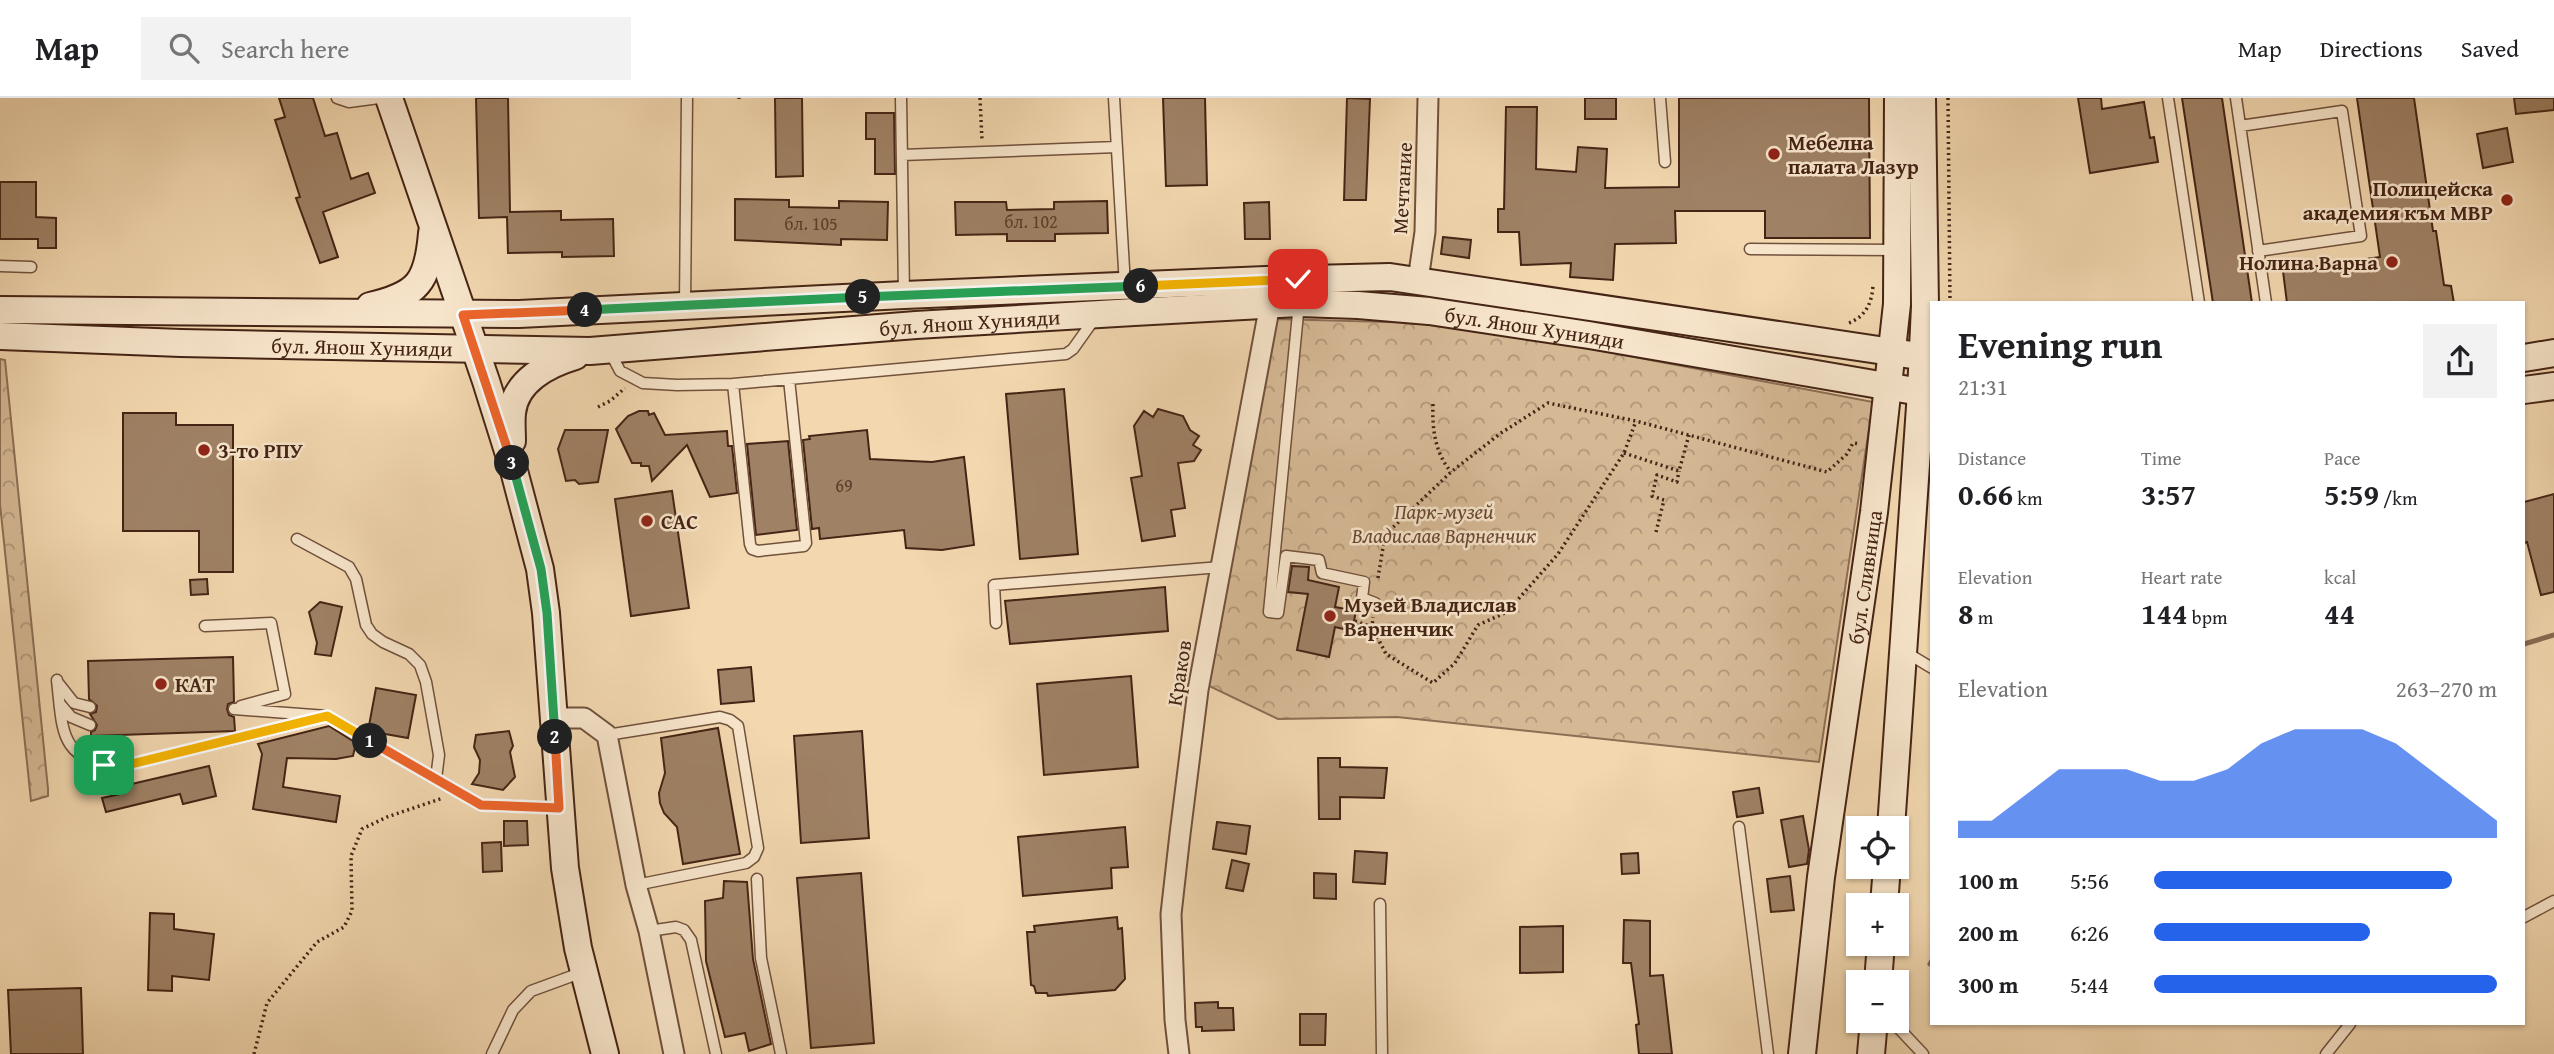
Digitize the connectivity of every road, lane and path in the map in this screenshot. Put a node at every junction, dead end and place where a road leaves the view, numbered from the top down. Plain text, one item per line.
1 (337, 98) edge
2 (379, 98) edge
3 (390, 98) edge
4 (687, 98) edge
5 (901, 98) edge
6 (980, 98) edge
7 (1114, 98) edge
8 (1428, 98) edge
9 (1660, 98) edge
10 (1898, 98) edge
11 (1922, 98) edge
12 (1948, 98) edge
13 (2168, 98) edge
14 (2236, 98) edge
15 (2240, 126) junction
16 (1117, 147) junction
17 (982, 152) junction
18 (902, 155) junction
19 (1665, 162) dead end
20 (432, 228) junction
21 (1750, 249) dead end
22 (1899, 250) junction
23 (2258, 251) junction
24 (0, 266) edge
25 (31, 267) dead end
26 (1418, 280) junction
27 (1125, 286) junction
28 (904, 295) junction
29 (1950, 301) edge
30 (2199, 301) edge
31 (2266, 301) edge
32 (1299, 303) junction
33 (1270, 304) junction
34 (685, 305) junction
35 (0, 310) edge
36 (341, 313) junction
37 (1097, 314) junction
38 (463, 315) junction
39 (0, 336) edge
40 (475, 350) junction
41 (599, 350) junction
42 (1892, 352) junction
43 (2554, 353) edge
44 (1927, 357) edge
45 (2525, 358) edge
46 (789, 379) junction
47 (733, 384) junction
48 (1889, 386) junction
49 (2554, 386) edge
50 (625, 388) dead end
51 (2525, 390) edge
52 (1927, 393) edge
53 (1433, 404) dead end
54 (598, 407) dead end
55 (1636, 421) junction
56 (1689, 435) junction
57 (1863, 444) dead end
58 (1625, 453) junction
59 (513, 467) junction
60 (1679, 471) junction
61 (1451, 472) junction
62 (1656, 532) dead end
63 (297, 539) dead end
64 (1222, 567) junction
65 (1375, 603) junction
66 (1355, 621) dead end
67 (996, 623) dead end
68 (205, 626) dead end
69 (1372, 626) junction
70 (1903, 650) junction
71 (1930, 667) edge
72 (60, 704) junction
73 (90, 707) dead end
74 (327, 716) junction
75 (554, 718) junction
76 (90, 725) dead end
77 (607, 735) junction
78 (436, 779) junction
79 (460, 793) junction
80 (559, 808) junction
81 (1892, 816) edge
82 (1739, 827) dead end
83 (757, 879) dead end
84 (636, 885) junction
85 (2554, 901) edge
86 (1380, 904) dead end
87 (2525, 916) edge
88 (649, 931) junction
89 (583, 972) junction
90 (2349, 1025) edge
91 (1873, 1033) edge
92 (1903, 1033) edge
93 (254, 1054) edge
94 (492, 1054) edge
95 (605, 1054) edge
96 (674, 1054) edge
97 (716, 1054) edge
98 (781, 1054) edge
99 (1179, 1054) edge
100 (1382, 1054) edge
101 (1768, 1054) edge
102 (1802, 1054) edge
103 (1871, 1054) edge
104 (1923, 1054) edge
105 (2326, 1054) edge

1 - 2 lane
3 - 20 street
4 - 34 lane
5 - 18 lane
6 - 17 path
7 - 16 lane
8 - 26 street, Мечтание
9 - 19 lane
10 - 22 street, бул. Сливница
11 - 44 street, бул. Сливница
12 - 29 path
13 - 30 lane
14 - 15 lane
15 - 23 lane
15 - 23 lane
16 - 17 lane
16 - 27 lane
17 - 18 lane
18 - 28 lane
20 - 36 street
20 - 38 street
21 - 22 lane
22 - 42 street, бул. Сливница
23 - 31 lane
24 - 25 lane
26 - 27 street, бул. Янош Хунияди
26 - 42 street, бул. Янош Хунияди
27 - 28 street, бул. Янош Хунияди
28 - 34 street, бул. Янош Хунияди
32 - 33 street, бул. Янош Хунияди
32 - 48 street, бул. Янош Хунияди
32 - 65 lane
33 - 37 street, бул. Янош Хунияди
33 - 64 street, Краков
34 - 38 street, бул. Янош Хунияди
35 - 36 street, бул. Янош Хунияди
36 - 38 street, бул. Янош Хунияди
37 - 41 street, бул. Янош Хунияди
37 - 46 lane
38 - 40 street
39 - 40 street, бул. Янош Хунияди
40 - 41 street, бул. Янош Хунияди
40 - 59 street
41 - 47 lane
41 - 59 street
42 - 44 street, бул. Янош Хунияди
42 - 48 street, бул. Сливница
43 - 45 street
44 - 52 street, бул. Сливница
46 - 47 lane
46 - 47 lane
48 - 52 street, бул. Янош Хунияди
48 - 102 street, бул. Сливница
49 - 51 street
50 - 54 path
52 - 70 street, бул. Сливница
53 - 61 path
55 - 56 path
55 - 58 path
55 - 61 path
56 - 57 path
56 - 60 path
58 - 60 path
58 - 69 path
59 - 75 street
60 - 62 path
61 - 65 path
63 - 78 lane
64 - 67 lane
64 - 99 street, Краков
65 - 69 path
66 - 69 path
68 - 74 lane
70 - 71 lane
70 - 81 street, бул. Сливница
72 - 73 lane
72 - 74 lane
72 - 76 lane
74 - 78 lane
75 - 77 street
75 - 80 street
77 - 84 street
77 - 84 lane
78 - 79 lane
79 - 80 lane
79 - 93 path
80 - 89 street
82 - 101 lane
83 - 98 lane
84 - 88 street
85 - 87 lane
86 - 100 lane
88 - 96 street
88 - 97 lane
89 - 94 lane
89 - 95 street
90 - 105 lane
91 - 103 street
92 - 104 lane

